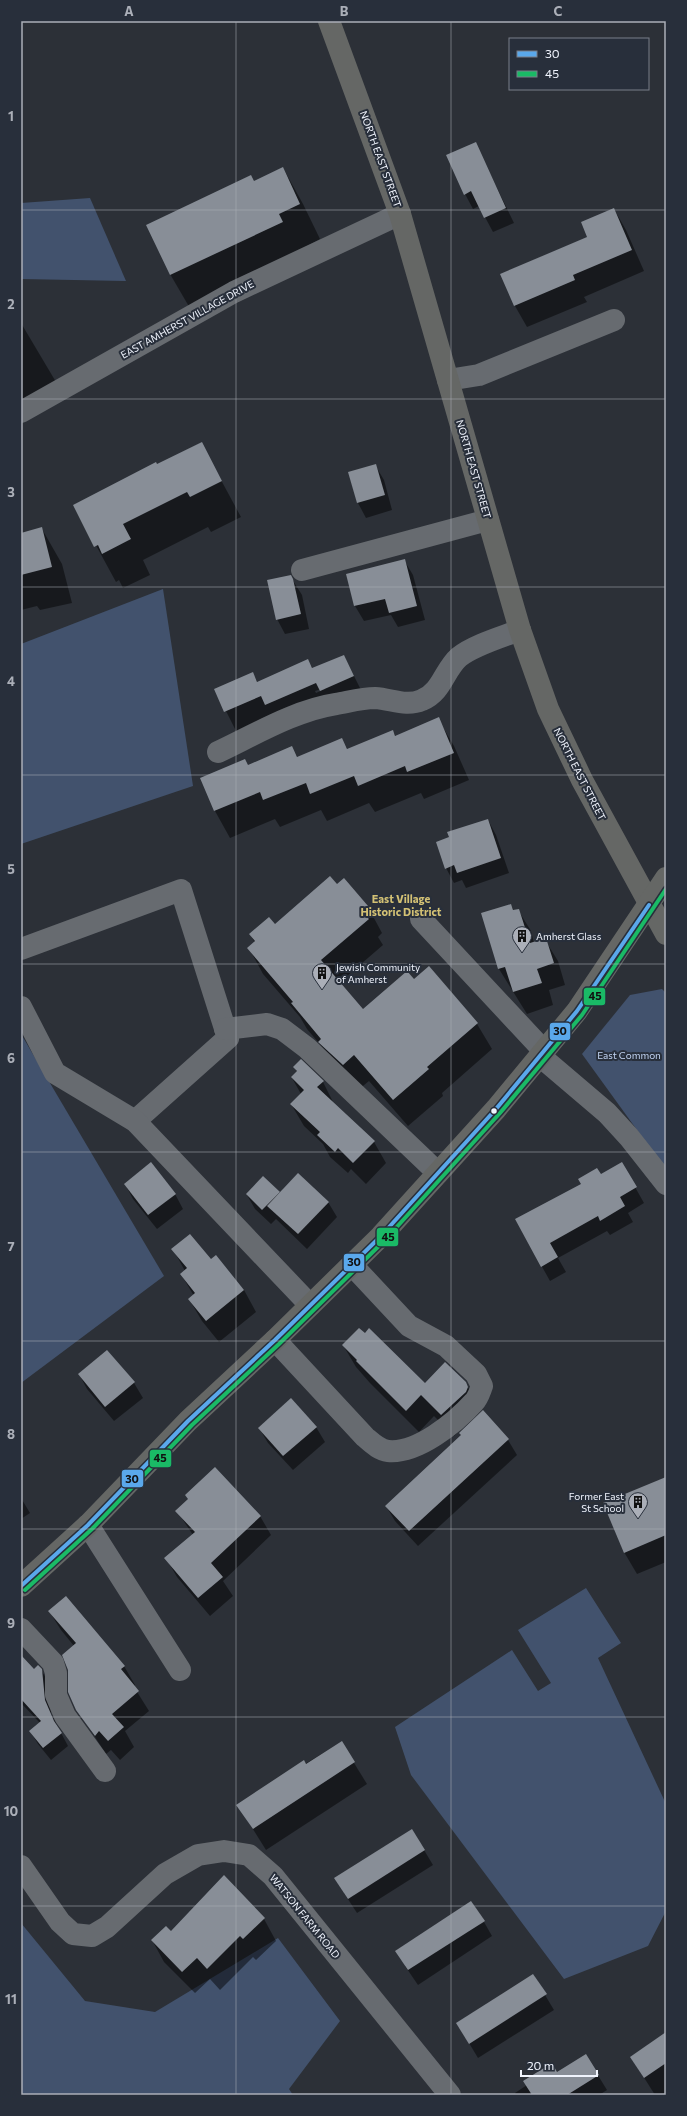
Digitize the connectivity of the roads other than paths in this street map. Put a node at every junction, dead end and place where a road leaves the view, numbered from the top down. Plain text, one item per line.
1 (329, 21) edge
2 (400, 214) junction
3 (614, 320) dead end
4 (448, 380) junction
5 (21, 412) edge
6 (488, 520) junction
7 (302, 570) dead end
8 (520, 630) junction
9 (218, 752) dead end
10 (666, 878) edge
11 (649, 905) junction
12 (421, 920) dead end
13 (666, 934) edge
14 (21, 949) edge
15 (21, 1007) edge
16 (225, 1029) junction
17 (542, 1053) junction
18 (135, 1121) junction
19 (438, 1173) junction
20 (666, 1184) edge
21 (352, 1265) junction
22 (310, 1304) junction
23 (275, 1340) junction
24 (88, 1525) junction
25 (21, 1586) edge
26 (21, 1629) edge
27 (180, 1670) dead end
28 (105, 1771) dead end
29 (21, 1866) edge
30 (450, 2095) edge

1 - 2 main road, NORTH EAST STREET
2 - 4 main road, NORTH EAST STREET
2 - 5 street, EAST AMHERST VILLAGE DRIVE
3 - 4 street
4 - 6 main road, NORTH EAST STREET
6 - 7 street
6 - 8 main road, NORTH EAST STREET
8 - 9 street
8 - 11 main road, NORTH EAST STREET
10 - 11 main road
11 - 13 main road, NORTH EAST STREET
11 - 17 main road
12 - 17 street
14 - 16 street
15 - 18 street
16 - 18 street
16 - 19 street
17 - 19 main road
17 - 20 street
18 - 22 street
19 - 21 main road
21 - 22 main road
21 - 23 street
22 - 23 main road
23 - 24 main road
24 - 25 main road
24 - 27 street
26 - 28 street
29 - 30 street, WATSON FARM ROAD

